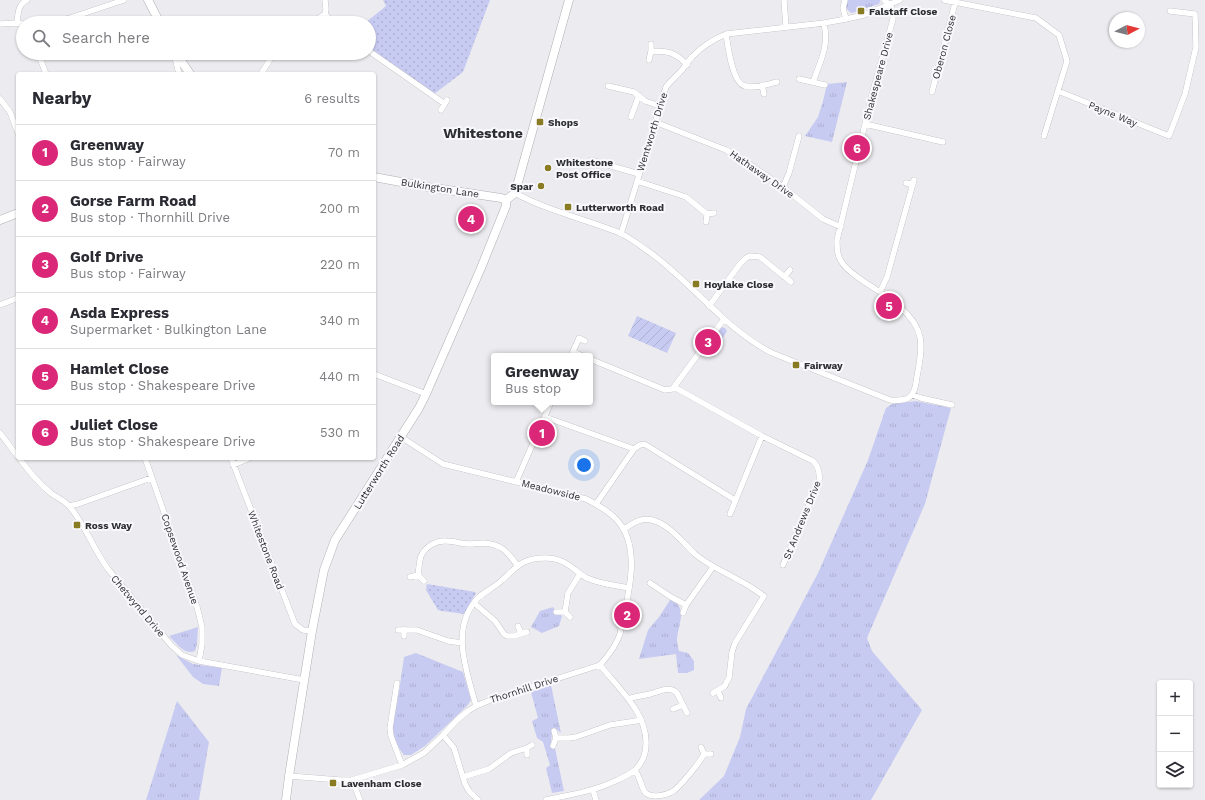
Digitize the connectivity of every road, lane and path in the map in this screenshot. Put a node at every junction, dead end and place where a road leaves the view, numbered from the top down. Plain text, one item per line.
1 (27, 0) edge
2 (124, 0) edge
3 (148, 0) edge
4 (325, 0) edge
5 (570, 0) edge
6 (784, 0) edge
7 (845, 0) edge
8 (884, 0) edge
9 (900, 0) edge
10 (944, 0) edge
11 (955, 3) junction
12 (890, 5) junction
13 (1170, 11) dead end
14 (325, 14) joint
15 (19, 16) edge
16 (82, 16) edge
17 (156, 16) edge
18 (322, 16) edge
19 (846, 19) junction
20 (16, 23) edge
21 (824, 23) junction
22 (0, 24) edge
23 (786, 27) junction
24 (726, 34) junction
25 (651, 44) dead end
26 (651, 51) junction
27 (376, 56) edge
28 (41, 60) edge
29 (176, 60) edge
30 (180, 60) edge
31 (270, 60) edge
32 (649, 60) dead end
33 (687, 65) junction
34 (45, 72) edge
35 (179, 72) edge
36 (189, 72) edge
37 (262, 72) edge
38 (798, 79) dead end
39 (777, 82) dead end
40 (813, 82) junction
41 (762, 85) junction
42 (825, 85) dead end
43 (608, 86) dead end
44 (1058, 91) junction
45 (932, 92) dead end
46 (764, 94) dead end
47 (638, 95) junction
48 (0, 99) edge
49 (660, 106) junction
50 (441, 110) dead end
51 (631, 117) dead end
52 (655, 122) junction
53 (865, 124) junction
54 (16, 128) edge
55 (799, 136) dead end
56 (1044, 136) dead end
57 (943, 142) dead end
58 (591, 160) dead end
59 (639, 174) junction
60 (376, 177) edge
61 (637, 181) junction
62 (906, 183) dead end
63 (783, 187) junction
64 (515, 193) junction
65 (506, 200) junction
66 (714, 213) dead end
67 (16, 214) edge
68 (707, 214) junction
69 (0, 220) edge
70 (706, 222) dead end
71 (841, 227) junction
72 (621, 234) junction
73 (790, 270) dead end
74 (784, 277) junction
75 (791, 282) dead end
76 (880, 292) junction
77 (16, 299) edge
78 (0, 305) edge
79 (709, 306) junction
80 (724, 319) junction
81 (585, 341) dead end
82 (572, 353) edge
83 (593, 360) edge
84 (376, 375) edge
85 (674, 387) junction
86 (426, 394) junction
87 (913, 395) junction
88 (550, 405) edge
89 (952, 405) dead end
90 (545, 417) junction
91 (0, 434) edge
92 (762, 436) junction
93 (400, 437) junction
94 (634, 449) junction
95 (16, 454) edge
96 (20, 460) edge
97 (146, 460) edge
98 (232, 460) edge
99 (245, 460) edge
100 (233, 465) junction
101 (151, 478) junction
102 (516, 482) junction
103 (735, 500) junction
104 (596, 504) junction
105 (69, 506) junction
106 (730, 514) dead end
107 (624, 529) junction
108 (517, 565) junction
109 (783, 565) dead end
110 (713, 567) junction
111 (580, 574) junction
112 (418, 575) junction
113 (410, 577) dead end
114 (424, 581) dead end
115 (650, 583) dead end
116 (629, 588) junction
117 (474, 603) junction
118 (686, 605) junction
119 (556, 612) dead end
120 (565, 612) junction
121 (683, 613) dead end
122 (570, 617) dead end
123 (518, 626) dead end
124 (312, 632) junction
125 (527, 632) dead end
126 (521, 634) junction
127 (404, 636) dead end
128 (462, 643) junction
129 (199, 662) junction
130 (600, 665) junction
131 (304, 680) junction
132 (397, 683) dead end
133 (721, 698) dead end
134 (628, 700) junction
135 (683, 705) junction
136 (476, 706) junction
137 (673, 709) dead end
138 (688, 712) dead end
139 (641, 719) junction
140 (554, 732) dead end
141 (443, 735) junction
142 (556, 738) junction
143 (553, 746) dead end
144 (701, 747) dead end
145 (704, 754) junction
146 (711, 754) dead end
147 (527, 755) dead end
148 (402, 765) junction
149 (635, 770) junction
150 (289, 776) junction
151 (464, 777) junction
152 (352, 780) junction
153 (593, 790) junction
154 (286, 800) edge
155 (360, 800) edge
156 (478, 800) edge
157 (546, 800) edge
158 (596, 800) edge

1 - 15 street
2 - 16 street
3 - 17 main road
4 - 14 street
5 - 64 main road
6 - 23 street
7 - 19 street
8 - 12 street
9 - 12 street, Wentworth Drive
10 - 11 street
11 - 44 street
11 - 45 street, Oberon Close
12 - 19 street, Wentworth Drive
12 - 53 street, Shakespeare Drive
13 - 44 street, Payne Way
14 - 18 street
19 - 21 street, Wentworth Drive
20 - 22 street
21 - 23 street, Wentworth Drive
21 - 40 street
23 - 24 street, Wentworth Drive
24 - 33 street, Wentworth Drive
24 - 41 street
25 - 26 street
26 - 32 street
26 - 33 street
27 - 50 street
28 - 34 street
29 - 35 street
30 - 36 main road
31 - 37 street
33 - 49 street, Wentworth Drive
38 - 40 street
39 - 41 street
40 - 42 street
41 - 46 street
43 - 47 street
44 - 56 street
47 - 49 street
47 - 51 street
48 - 54 street
49 - 52 street, Wentworth Drive
52 - 59 street, Wentworth Drive
52 - 63 street, Hathaway Drive
53 - 57 street
53 - 71 street, Shakespeare Drive
55 - 63 street
58 - 59 street
59 - 61 street, Wentworth Drive
60 - 65 main road, Bulkington Lane
61 - 68 street
61 - 72 street, Wentworth Drive
62 - 76 street
63 - 71 street, Hathaway Drive
64 - 65 main road
64 - 72 street
65 - 86 main road, Lutterworth Road
66 - 68 street
67 - 69 main road
68 - 70 street
71 - 76 street, Shakespeare Drive
72 - 79 street
73 - 74 street
74 - 75 street
74 - 79 street
76 - 87 street, Shakespeare Drive
77 - 78 street
79 - 80 street
80 - 85 street
80 - 87 street
81 - 82 street
83 - 85 street
84 - 86 street
85 - 92 street
86 - 93 main road, Lutterworth Road
87 - 89 street
88 - 90 street
90 - 94 street
90 - 102 street
91 - 95 street, Chetwynd Drive
92 - 103 street
92 - 109 street, St Andrews Drive
93 - 102 street, Meadowside
93 - 124 main road, Lutterworth Road
94 - 103 street
94 - 104 street
96 - 105 street, Chetwynd Drive
97 - 101 street, Copsewood Avenue
98 - 100 street, Whitestone Road
99 - 100 street
100 - 124 street, Whitestone Road
101 - 105 street
101 - 129 street, Copsewood Avenue
102 - 104 street, Meadowside
103 - 106 street
104 - 107 street
105 - 129 street, Chetwynd Drive
107 - 110 street
107 - 116 street
108 - 111 street
108 - 112 street
108 - 117 street
110 - 118 street
110 - 133 street
111 - 116 street
111 - 120 street
112 - 113 street
112 - 114 street
115 - 118 street
116 - 130 street
117 - 126 street
117 - 128 street
118 - 121 street
119 - 120 street
120 - 122 street
123 - 126 street
124 - 131 main road, Lutterworth Road
125 - 126 street
127 - 128 street
128 - 136 street
129 - 131 street, Chetwynd Drive
130 - 134 street
130 - 136 street, Thornhill Drive
131 - 150 main road, Lutterworth Road
132 - 148 street
134 - 135 street
134 - 139 street
135 - 137 street
135 - 138 street
136 - 141 street, Thornhill Drive
139 - 142 street
139 - 149 street
140 - 142 street
141 - 148 street, Thornhill Drive
141 - 151 street
142 - 143 street
144 - 145 street
145 - 146 street
145 - 149 street
147 - 151 street
148 - 152 street, Thornhill Drive
149 - 153 street
150 - 152 street, Thornhill Drive
150 - 154 main road, Lutterworth Road
151 - 156 street
152 - 155 street
153 - 157 street
153 - 158 street

